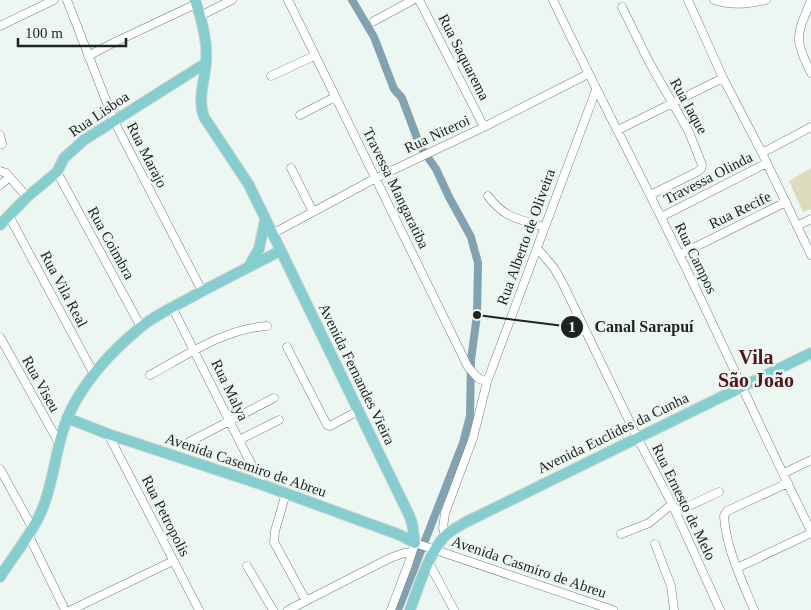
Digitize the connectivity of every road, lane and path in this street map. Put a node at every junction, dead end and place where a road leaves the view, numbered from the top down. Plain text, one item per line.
1 (54, 0) edge
2 (67, 0) edge
3 (232, 0) edge
4 (288, 0) edge
5 (413, 0) edge
6 (419, 0) edge
7 (553, 0) edge
8 (688, 0) edge
9 (714, 0) edge
10 (766, 0) edge
11 (811, 0) edge
12 (196, 2) edge
13 (622, 7) dead end
14 (200, 16) junction
15 (374, 21) dead end
16 (0, 26) edge
17 (88, 56) junction
18 (314, 56) junction
19 (206, 63) junction
20 (811, 73) edge
21 (588, 74) junction
22 (271, 76) dead end
23 (723, 78) junction
24 (596, 90) junction
25 (335, 97) junction
26 (673, 103) junction
27 (300, 115) dead end
28 (114, 121) junction
29 (484, 127) junction
30 (811, 127) edge
31 (618, 130) junction
32 (0, 135) edge
33 (2, 144) dead end
34 (762, 153) junction
35 (768, 163) junction
36 (292, 168) dead end
37 (0, 171) edge
38 (56, 172) junction
39 (10, 177) junction
40 (376, 178) junction
41 (0, 185) edge
42 (650, 195) junction
43 (488, 196) dead end
44 (27, 197) junction
45 (786, 202) junction
46 (313, 212) junction
47 (9, 216) junction
48 (660, 217) junction
49 (811, 219) edge
50 (265, 220) junction
51 (0, 225) edge
52 (797, 226) junction
53 (544, 227) junction
54 (272, 234) junction
55 (537, 248) junction
56 (280, 250) junction
57 (811, 254) edge
58 (679, 255) junction
59 (249, 267) junction
60 (202, 291) junction
61 (172, 308) junction
62 (267, 326) dead end
63 (141, 327) junction
64 (0, 337) edge
65 (288, 347) dead end
66 (195, 351) junction
67 (811, 353) edge
68 (94, 374) junction
69 (150, 375) dead end
70 (487, 382) junction
71 (743, 386) junction
72 (274, 398) dead end
73 (358, 411) junction
74 (67, 418) junction
75 (230, 420) junction
76 (279, 420) dead end
77 (108, 434) junction
78 (637, 437) junction
79 (239, 440) junction
80 (189, 442) dead end
81 (59, 443) junction
82 (811, 460) edge
83 (0, 469) edge
84 (784, 473) junction
85 (788, 483) junction
86 (263, 484) junction
87 (719, 492) dead end
88 (286, 493) junction
89 (672, 504) junction
90 (676, 512) junction
91 (808, 519) edge
92 (30, 531) junction
93 (811, 532) edge
94 (621, 534) dead end
95 (445, 537) junction
96 (656, 544) dead end
97 (415, 546) junction
98 (432, 548) junction
99 (173, 561) junction
100 (429, 563) junction
101 (247, 566) dead end
102 (737, 568) junction
103 (0, 577) edge
104 (306, 601) junction
105 (599, 607) edge
106 (294, 609) edge
107 (66, 610) edge
108 (71, 610) edge
109 (199, 610) edge
110 (273, 610) edge
111 (391, 610) edge
112 (410, 610) edge
113 (454, 610) edge
114 (613, 610) edge
115 (674, 610) edge
116 (720, 610) edge
117 (754, 610) edge

1 - 16 street
2 - 17 street, Rua Marajo
3 - 14 street
4 - 18 street, Travessa Mangaratiba
5 - 15 street
6 - 29 street, Rua Saquarema
7 - 21 street, Rua Campos
8 - 23 street
9 - 10 street
11 - 20 street
12 - 14 main road, Avenida Fernandes Vieira
12 - 17 street
13 - 26 street, Rua Iaque
14 - 19 main road, Avenida Fernandes Vieira
17 - 28 street, Rua Marajo
18 - 22 street
18 - 25 street, Travessa Mangaratiba
19 - 28 main road, Rua Lisboa
19 - 50 main road, Avenida Fernandes Vieira
21 - 24 street, Rua Campos
21 - 29 street, Rua Niteroi
23 - 26 street
23 - 34 street
24 - 31 street, Rua Campos
24 - 53 street, Rua Alberto de Oliveira
25 - 27 street
25 - 40 street, Travessa Mangaratiba
26 - 31 street
26 - 42 street, Rua Iaque
28 - 38 main road, Rua Lisboa
28 - 60 street, Rua Marajo
29 - 40 street, Rua Niteroi
30 - 34 street
31 - 42 street, Rua Campos
32 - 33 street
34 - 35 street
35 - 45 street
35 - 48 street, Travessa Olinda
36 - 46 street
37 - 39 street
38 - 44 main road, Rua Lisboa
38 - 63 street, Rua Coimbra
39 - 41 street
39 - 44 street
40 - 46 street, Rua Niteroi
40 - 70 street, Travessa Mangaratiba
42 - 48 street, Rua Campos
43 - 53 street
44 - 47 main road, Rua Lisboa
45 - 52 street
45 - 58 street, Rua Recife
46 - 54 street, Rua Niteroi
47 - 51 main road, Rua Lisboa
47 - 68 street, Rua Vila Real
48 - 58 street, Rua Campos
49 - 52 street
50 - 54 main road, Avenida Fernandes Vieira
50 - 59 main road
52 - 57 street
53 - 55 street, Rua Alberto de Oliveira
54 - 56 main road, Avenida Fernandes Vieira
55 - 70 street, Rua Alberto de Oliveira
55 - 78 street, Rua Ernesto de Melo
56 - 59 main road
56 - 73 main road, Avenida Fernandes Vieira
58 - 71 street, Rua Campos
59 - 60 main road
60 - 61 main road
61 - 63 main road
61 - 66 street, Rua Malya
62 - 66 street
63 - 68 main road
64 - 81 street, Rua Viseu
65 - 73 street
66 - 69 street
66 - 75 street, Rua Malya
67 - 71 main road, Avenida Euclides da Cunha
68 - 74 main road
70 - 95 street, Rua Alberto de Oliveira
71 - 78 main road, Avenida Euclides da Cunha
71 - 84 street, Rua Campos
72 - 75 street
73 - 97 main road, Avenida Fernandes Vieira
74 - 77 main road, Avenida Casemiro de Abreu
74 - 81 main road
75 - 79 street, Rua Malya
75 - 80 street
76 - 79 street
77 - 86 main road, Avenida Casemiro de Abreu
77 - 99 street, Rua Petropolis
78 - 89 street, Rua Ernesto de Melo
78 - 95 main road, Avenida Euclides da Cunha
79 - 86 street, Rua Malya
81 - 92 main road
82 - 84 street
83 - 92 street
84 - 85 street, Rua Campos
85 - 91 street, Rua Campos
85 - 102 street
86 - 88 main road, Avenida Casemiro de Abreu
87 - 90 street
88 - 97 main road, Avenida Casemiro de Abreu
88 - 104 street
89 - 90 street, Rua Ernesto de Melo
89 - 94 street
90 - 116 street, Rua Ernesto de Melo
91 - 93 street, Rua Campos
92 - 103 main road
92 - 107 street
93 - 102 street
95 - 98 main road, Avenida Euclides da Cunha
96 - 115 street
97 - 98 street, Avenida Casmiro de Abreu
97 - 104 street
97 - 111 street
98 - 100 main road, Avenida Euclides da Cunha
98 - 105 street, Avenida Casmiro de Abreu
99 - 108 street
99 - 109 street, Rua Petropolis
100 - 112 main road, Avenida Euclides da Cunha
100 - 113 street
101 - 110 street
102 - 117 street
104 - 106 street
105 - 114 street, Avenida Casmiro de Abreu

